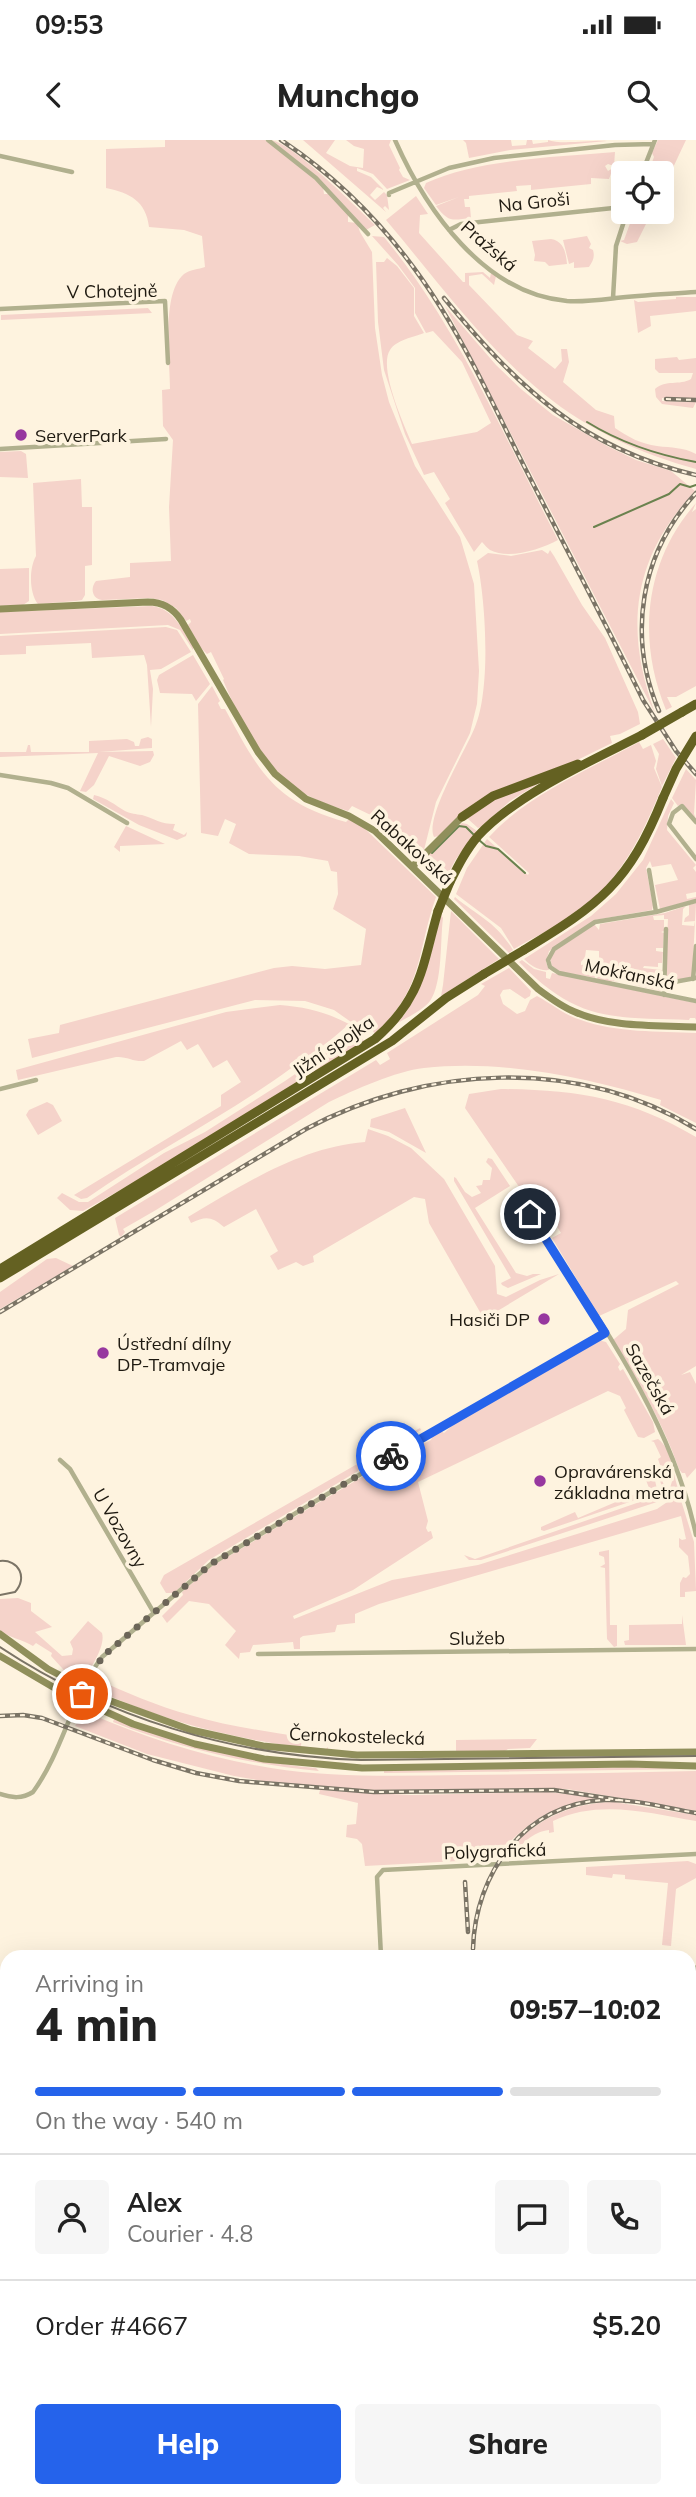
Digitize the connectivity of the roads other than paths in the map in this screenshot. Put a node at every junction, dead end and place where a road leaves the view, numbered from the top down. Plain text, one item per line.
1 (268, 140) edge
2 (395, 140) edge
3 (654, 142) edge
4 (0, 156) edge
5 (647, 161) edge
6 (72, 172) dead end
7 (415, 182) junction
8 (389, 195) dead end
9 (611, 208) edge
10 (623, 224) edge
11 (449, 230) junction
12 (368, 234) dead end
13 (696, 292) edge
14 (613, 298) junction
15 (0, 309) edge
16 (167, 363) dead end
17 (166, 439) dead end
18 (0, 449) edge
19 (0, 609) edge
20 (696, 704) edge
21 (696, 736) edge
22 (609, 752) junction
23 (0, 775) edge
24 (462, 817) joint
25 (127, 822) dead end
26 (696, 822) edge
27 (696, 859) edge
28 (413, 866) junction
29 (649, 870) dead end
30 (696, 901) edge
31 (656, 912) junction
32 (666, 929) dead end
33 (696, 946) edge
34 (695, 979) edge
35 (663, 984) junction
36 (664, 995) junction
37 (696, 1002) edge
38 (696, 1027) edge
39 (36, 1080) dead end
40 (0, 1090) edge
41 (530, 1214) dead end
42 (0, 1269) edge
43 (0, 1278) edge
44 (605, 1333) junction
45 (60, 1460) dead end
46 (696, 1535) edge
47 (154, 1613) junction
48 (0, 1634) edge
49 (696, 1649) edge
50 (258, 1654) dead end
51 (0, 1656) edge
52 (84, 1689) junction
53 (79, 1701) junction
54 (696, 1752) edge
55 (372, 1755) junction
56 (696, 1764) edge
57 (372, 1768) junction
58 (0, 1794) edge
59 (696, 1854) edge
60 (381, 1950) edge

1 - 12 street
2 - 7 street, Pražská
3 - 5 street
3 - 7 street
4 - 6 street
7 - 8 street
7 - 11 street, Pražská
9 - 11 street, Na Groši
10 - 14 street
11 - 14 street, Pražská
13 - 14 street, Pražská
15 - 16 street, V Chotejně
17 - 18 street
19 - 28 main road, Rabakovská
20 - 22 highway, Jižní spojka, bridge
21 - 43 highway, Jižní spojka, bridge
22 - 24 highway
22 - 42 highway, Jižní spojka, bridge
23 - 25 street
24 - 28 main road
26 - 27 street
28 - 38 main road, Rabakovská
29 - 31 street
30 - 31 street
31 - 36 street, Mokřanská
32 - 35 street
33 - 34 street
34 - 35 street
35 - 36 street
36 - 37 street, Mokřanská
39 - 40 street
41 - 44 street, Sazečská
44 - 46 street, Sazečská
44 - 47 street
45 - 47 street, U Vozovny
47 - 52 street
48 - 52 main road, Černokostelecká
49 - 50 street, Služeb
51 - 53 main road, Černokostelecká
52 - 53 street
52 - 55 main road, Černokostelecká
53 - 57 main road, Černokostelecká
53 - 58 street
54 - 55 main road, Černokostelecká
55 - 57 street
56 - 57 main road, Černokostelecká
59 - 60 street, Polygrafická

